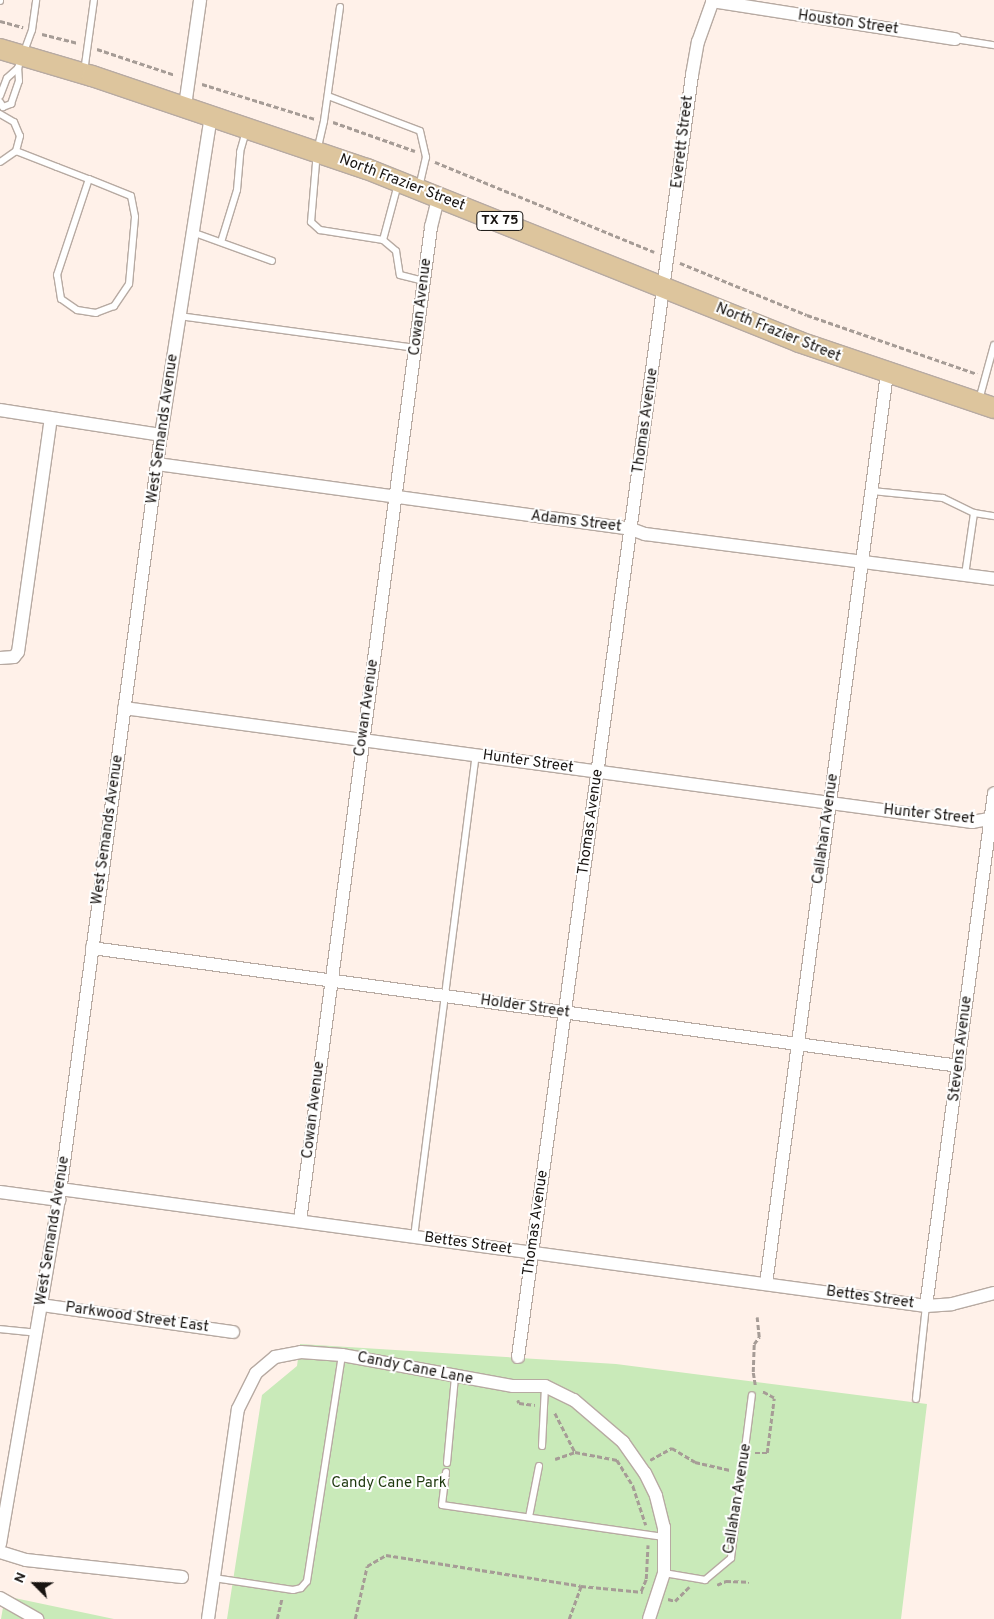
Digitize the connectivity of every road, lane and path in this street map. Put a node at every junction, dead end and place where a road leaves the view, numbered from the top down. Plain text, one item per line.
1 (36, 0) edge
2 (94, 0) edge
3 (200, 0) edge
4 (713, 0) edge
5 (340, 7) dead end
6 (0, 21) edge
7 (32, 30) junction
8 (955, 39) joint
9 (994, 45) edge
10 (88, 46) junction
11 (0, 49) edge
12 (20, 62) junction
13 (84, 73) junction
14 (191, 80) junction
15 (0, 96) edge
16 (328, 96) junction
17 (185, 106) junction
18 (1, 109) edge
19 (211, 114) junction
20 (324, 121) junction
21 (247, 127) junction
22 (16, 151) junction
23 (316, 151) junction
24 (426, 157) junction
25 (0, 162) edge
26 (88, 179) junction
27 (399, 181) junction
28 (418, 188) junction
29 (439, 196) junction
30 (192, 232) junction
31 (383, 240) junction
32 (221, 242) junction
33 (668, 258) junction
34 (272, 261) dead end
35 (424, 281) junction
36 (664, 287) junction
37 (179, 316) junction
38 (994, 345) edge
39 (416, 348) junction
40 (887, 374) junction
41 (985, 376) junction
42 (986, 406) edge
43 (0, 410) edge
44 (51, 418) junction
45 (161, 435) junction
46 (157, 464) junction
47 (872, 490) junction
48 (396, 499) junction
49 (974, 513) junction
50 (994, 516) edge
51 (631, 529) junction
52 (863, 562) junction
53 (965, 575) junction
54 (994, 579) edge
55 (0, 658) edge
56 (124, 708) junction
57 (362, 738) junction
58 (476, 755) junction
59 (598, 772) junction
60 (994, 793) edge
61 (829, 803) junction
62 (992, 818) edge
63 (92, 948) junction
64 (330, 979) junction
65 (444, 995) junction
66 (565, 1012) junction
67 (798, 1044) junction
68 (958, 1066) junction
69 (0, 1192) edge
70 (60, 1194) junction
71 (300, 1221) junction
72 (414, 1237) junction
73 (532, 1253) junction
74 (766, 1284) junction
75 (994, 1293) edge
76 (41, 1305) junction
77 (926, 1306) junction
78 (757, 1317) dead end
79 (0, 1329) edge
80 (36, 1332) junction
81 (233, 1332) dead end
82 (342, 1355) junction
83 (518, 1358) dead end
84 (456, 1377) junction
85 (545, 1386) junction
86 (752, 1395) dead end
87 (916, 1399) dead end
88 (542, 1446) dead end
89 (555, 1459) dead end
90 (446, 1463) dead end
91 (640, 1465) junction
92 (539, 1466) dead end
93 (743, 1471) junction
94 (446, 1472) dead end
95 (626, 1473) junction
96 (529, 1516) junction
97 (649, 1535) junction
98 (664, 1537) junction
99 (0, 1544) edge
100 (0, 1552) edge
101 (664, 1573) junction
102 (182, 1577) dead end
103 (214, 1578) junction
104 (581, 1586) junction
105 (284, 1589) junction
106 (640, 1591) junction
107 (657, 1597) junction
108 (0, 1598) edge
109 (37, 1619) edge
110 (208, 1619) edge
111 (277, 1619) edge
112 (354, 1619) edge
113 (569, 1619) edge
114 (649, 1619) edge

1 - 7 lane
2 - 10 lane
3 - 14 street
4 - 8 street, Houston Street
4 - 33 street, Everett Street
5 - 16 lane
6 - 7 path
7 - 10 path
7 - 12 lane
8 - 9 lane
10 - 13 lane
10 - 14 path
11 - 12 main road, North Frazier Street / TX 75
12 - 13 main road, North Frazier Street / TX 75
12 - 15 lane
12 - 18 lane
13 - 17 main road, North Frazier Street / TX 75
14 - 17 street
14 - 20 path
16 - 20 lane
16 - 24 lane
17 - 19 main road, North Frazier Street / TX 75
18 - 22 lane
19 - 21 main road, North Frazier Street / TX 75
19 - 30 street, West Semands Avenue
20 - 23 lane
20 - 24 path
21 - 23 main road, North Frazier Street / TX 75
21 - 32 lane
22 - 25 lane
22 - 26 lane
23 - 27 main road, North Frazier Street / TX 75
23 - 31 lane
24 - 28 lane
24 - 33 path
26 - 26 lane
27 - 28 main road, North Frazier Street / TX 75
27 - 31 lane
28 - 29 main road, North Frazier Street / TX 75
29 - 35 street, Cowan Avenue
29 - 36 main road, North Frazier Street / TX 75
30 - 32 lane
30 - 37 street, West Semands Avenue
31 - 35 lane
32 - 34 lane
33 - 36 street, Everett Street
33 - 41 path
35 - 39 street, Cowan Avenue
36 - 40 main road, North Frazier Street / TX 75
36 - 51 street, Thomas Avenue
37 - 39 lane
37 - 45 street, West Semands Avenue
38 - 41 lane
39 - 48 street, Cowan Avenue
40 - 42 main road, North Frazier Street / TX 75
40 - 47 street, Callahan Avenue
41 - 42 lane
43 - 44 street
44 - 45 street
44 - 55 street
45 - 46 street, West Semands Avenue
46 - 48 street, Adams Street
46 - 56 street, West Semands Avenue
47 - 49 lane
47 - 52 street, Callahan Avenue
48 - 51 street, Adams Street
48 - 57 street, Cowan Avenue
49 - 50 lane
49 - 53 lane
51 - 52 street, Adams Street
51 - 59 street, Thomas Avenue
52 - 53 street, Adams Street
52 - 61 street, Callahan Avenue
53 - 54 street, Adams Street
56 - 57 street, Hunter Street
56 - 63 street, West Semands Avenue
57 - 58 street, Hunter Street
57 - 64 street, Cowan Avenue
58 - 59 street, Hunter Street
58 - 65 lane
59 - 61 street, Hunter Street
59 - 66 street, Thomas Avenue
60 - 62 street, Stevens Avenue
61 - 62 street, Hunter Street
61 - 67 street, Callahan Avenue
62 - 68 street, Stevens Avenue
63 - 64 street, Holder Street
63 - 70 street, West Semands Avenue
64 - 65 street, Holder Street
64 - 71 street, Cowan Avenue
65 - 66 street, Holder Street
65 - 72 lane
66 - 67 street, Holder Street
66 - 73 street, Thomas Avenue
67 - 68 street, Holder Street
67 - 74 street, Callahan Avenue
68 - 77 street, Stevens Avenue
69 - 70 street, Bettes Street
70 - 71 street, Bettes Street
70 - 76 street, West Semands Avenue
71 - 72 street, Bettes Street
72 - 73 street, Bettes Street
73 - 74 street, Bettes Street
73 - 83 street, Thomas Avenue
74 - 77 street, Bettes Street
75 - 77 street, Bettes Street
76 - 80 street, West Semands Avenue
76 - 81 street, Parkwood Street East
77 - 87 lane
78 - 93 path
79 - 80 lane
80 - 99 street, West Semands Avenue
82 - 84 street, Candy Cane Lane
82 - 103 street, Candy Cane Lane
82 - 105 lane
84 - 85 street, Candy Cane Lane
84 - 90 lane
85 - 88 lane
85 - 91 street, Candy Cane Lane
86 - 93 lane, Callahan Avenue
89 - 95 path
91 - 93 path
91 - 95 path
91 - 98 street, Candy Cane Lane
92 - 96 lane
93 - 101 lane, Callahan Avenue
94 - 96 lane
95 - 97 path
96 - 97 lane
97 - 98 lane
97 - 106 path
98 - 101 street, Candy Cane Lane
100 - 102 street
101 - 107 street, Candy Cane Lane
103 - 105 lane
103 - 110 street, Candy Cane Lane
104 - 106 path
104 - 112 path
104 - 113 path
105 - 111 path
106 - 107 path
107 - 114 street, Candy Cane Lane
108 - 109 street

